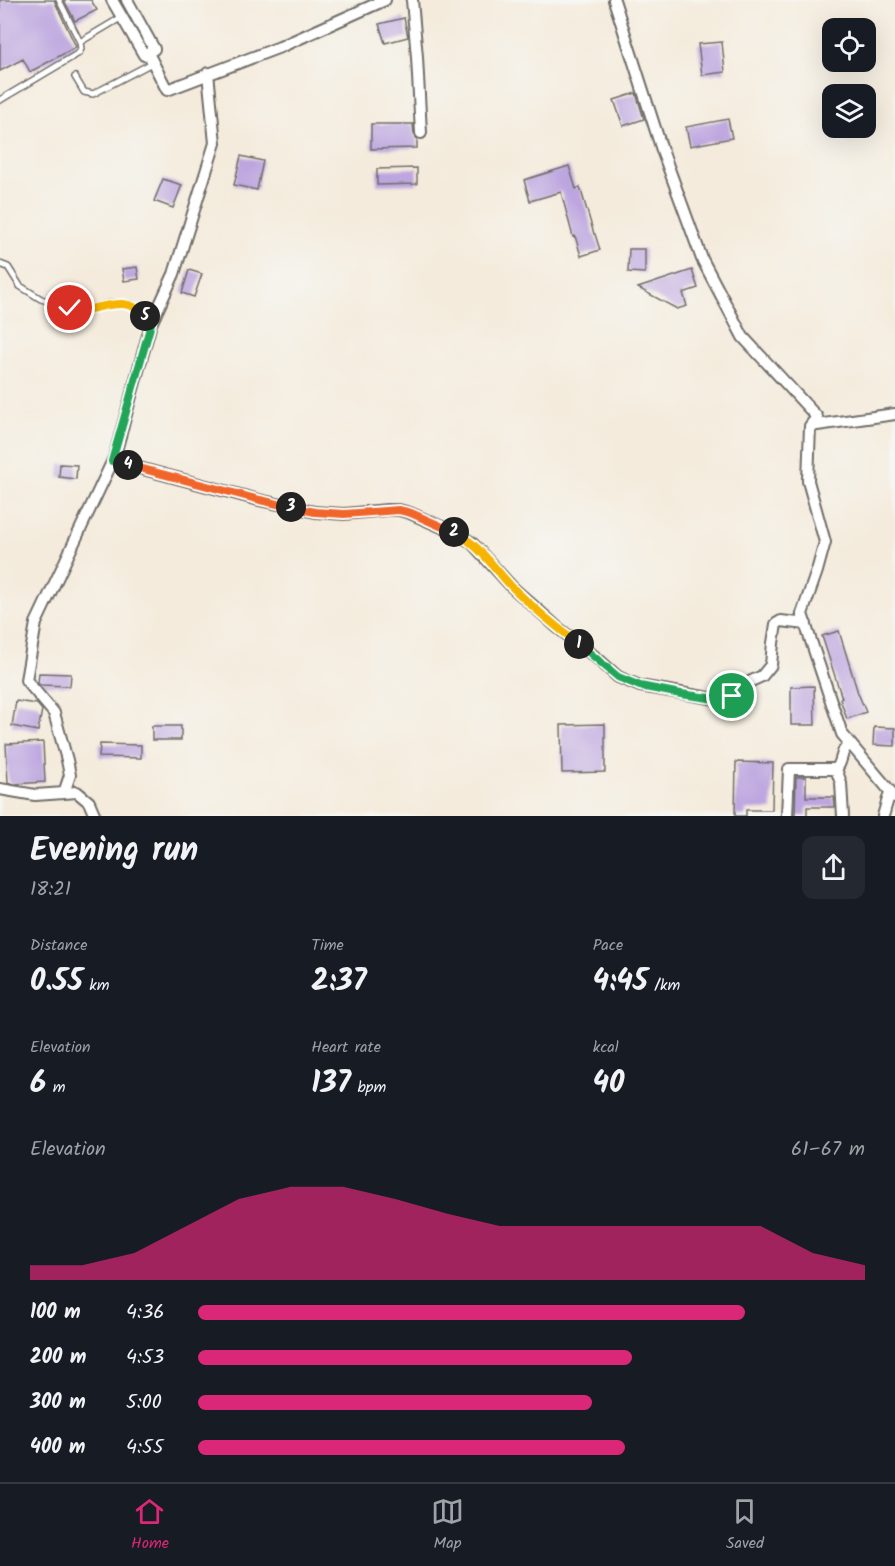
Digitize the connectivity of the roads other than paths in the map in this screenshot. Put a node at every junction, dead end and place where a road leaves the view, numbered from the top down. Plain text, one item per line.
1 (58, 0) edge
2 (112, 0) edge
3 (127, 0) edge
4 (385, 0) edge
5 (412, 0) edge
6 (614, 0) edge
7 (122, 17) junction
8 (80, 42) junction
9 (150, 58) junction
10 (208, 74) junction
11 (75, 77) dead end
12 (0, 100) edge
13 (421, 133) dead end
14 (0, 264) edge
15 (151, 324) junction
16 (895, 414) edge
17 (810, 426) junction
18 (112, 461) junction
19 (806, 624) junction
20 (850, 744) junction
21 (836, 769) junction
22 (0, 789) edge
23 (64, 793) junction
24 (892, 795) edge
25 (95, 816) edge
26 (787, 816) edge
27 (843, 816) edge
28 (883, 816) edge

1 - 8 lane
2 - 7 street
3 - 9 street
4 - 10 street
5 - 13 street
6 - 17 street
7 - 8 lane
7 - 9 street
8 - 12 lane
9 - 10 street
9 - 11 lane
10 - 15 street
14 - 15 lane
15 - 18 street
16 - 17 street
17 - 19 street
18 - 19 street
18 - 23 street
19 - 20 street
20 - 21 street
20 - 24 street
21 - 26 street
21 - 27 street
22 - 23 street
23 - 25 street
24 - 28 street

